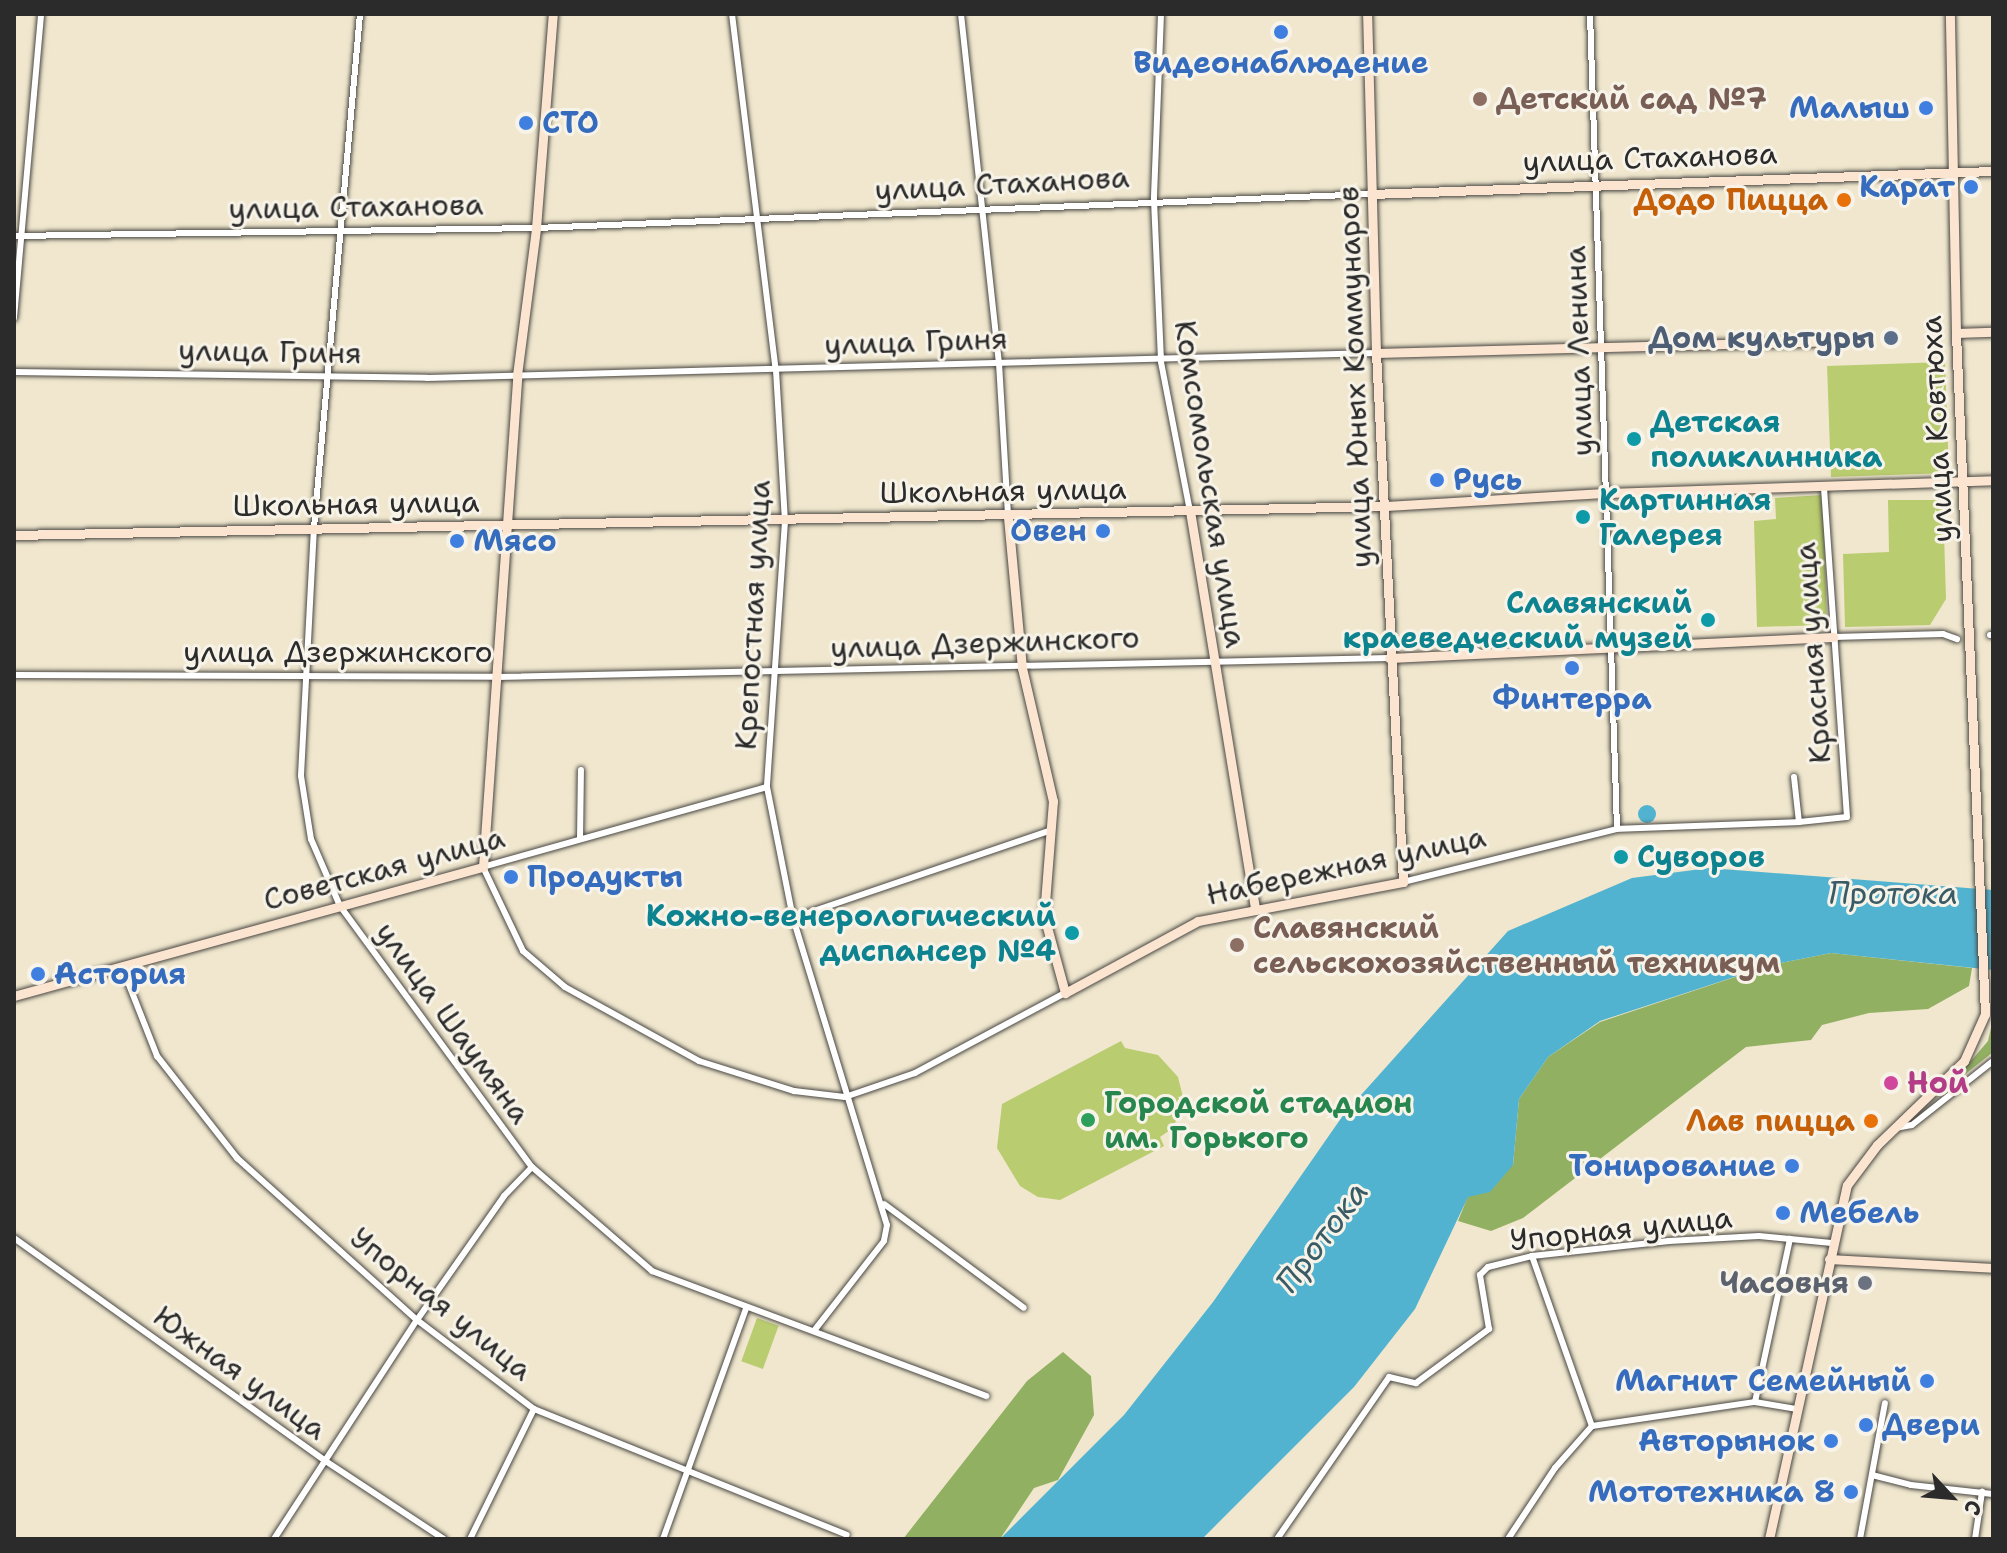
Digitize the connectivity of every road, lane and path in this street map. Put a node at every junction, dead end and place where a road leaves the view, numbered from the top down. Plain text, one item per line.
1 (41, 14) edge
2 (360, 14) edge
3 (553, 14) edge
4 (732, 14) edge
5 (961, 14) edge
6 (1161, 14) edge
7 (1367, 14) edge
8 (1590, 14) edge
9 (1950, 14) edge
10 (1993, 171) edge
11 (1950, 172) junction
12 (1597, 184) junction
13 (1371, 194) junction
14 (1154, 200) junction
15 (981, 212) junction
16 (759, 219) junction
17 (536, 228) junction
18 (341, 231) junction
19 (14, 236) edge
20 (23, 236) junction
21 (14, 318) edge
22 (1993, 332) edge
23 (1956, 333) junction
24 (1820, 341) dead end
25 (1602, 349) junction
26 (1376, 353) junction
27 (1161, 362) junction
28 (999, 363) junction
29 (776, 370) junction
30 (14, 372) edge
31 (517, 375) junction
32 (326, 376) junction
33 (1993, 480) edge
34 (1964, 482) junction
35 (1824, 486) junction
36 (1608, 493) junction
37 (1386, 506) junction
38 (1190, 511) junction
39 (1008, 517) junction
40 (785, 521) junction
41 (506, 526) junction
42 (314, 527) junction
43 (14, 535) edge
44 (1834, 637) junction
45 (1957, 639) dead end
46 (1609, 648) junction
47 (1389, 658) junction
48 (1213, 660) junction
49 (1022, 668) junction
50 (775, 673) junction
51 (14, 675) edge
52 (307, 675) junction
53 (497, 677) junction
54 (581, 770) dead end
55 (1794, 777) dead end
56 (767, 787) junction
57 (1847, 817) joint
58 (1799, 822) junction
59 (1053, 829) junction
60 (1617, 829) junction
61 (580, 839) junction
62 (483, 867) junction
63 (1403, 882) junction
64 (340, 906) junction
65 (1255, 910) junction
66 (793, 918) junction
67 (122, 967) junction
68 (1065, 993) junction
69 (14, 996) edge
70 (1993, 1061) edge
71 (845, 1097) junction
72 (1895, 1128) junction
73 (532, 1167) junction
74 (884, 1204) junction
75 (14, 1238) edge
76 (1790, 1239) junction
77 (1832, 1243) junction
78 (1532, 1256) junction
79 (1829, 1259) junction
80 (1993, 1268) edge
81 (746, 1308) junction
82 (1024, 1308) dead end
83 (417, 1320) junction
84 (814, 1331) junction
85 (986, 1396) dead end
86 (1755, 1402) junction
87 (1885, 1403) dead end
88 (534, 1409) junction
89 (1797, 1409) junction
90 (1592, 1426) junction
91 (324, 1460) junction
92 (685, 1471) junction
93 (1872, 1475) junction
94 (1982, 1492) junction
95 (1993, 1494) edge
96 (847, 1535) dead end
97 (274, 1539) edge
98 (444, 1539) edge
99 (470, 1539) edge
100 (663, 1539) edge
101 (1277, 1539) edge
102 (1508, 1539) edge
103 (1769, 1539) edge
104 (1860, 1539) edge
105 (1975, 1539) edge

1 - 20 street
2 - 18 street, улица Шаумяна
3 - 17 street
4 - 16 street, Крепостная улица
5 - 15 street
6 - 14 street, Комсомольская улица
7 - 13 street, улица Юных Коммунаров
8 - 12 street, улица Ленина
9 - 11 street, улица Ковтюха
10 - 11 street, улица Стаханова
11 - 12 street, улица Стаханова
11 - 23 street, улица Ковтюха
12 - 13 street, улица Стаханова
12 - 25 street, улица Ленина
13 - 14 street, улица Стаханова
13 - 26 street, улица Юных Коммунаров
14 - 15 street, улица Стаханова
14 - 27 street, Комсомольская улица
15 - 16 street, улица Стаханова
15 - 28 street
16 - 17 street, улица Стаханова
16 - 29 street, Крепостная улица
17 - 18 street, улица Стаханова
17 - 31 street
18 - 20 street, улица Стаханова
18 - 32 street, улица Шаумяна
19 - 20 street, улица Стаханова
20 - 21 street
22 - 23 street
23 - 34 street, улица Ковтюха
24 - 25 street, улица Гриня
25 - 26 street, улица Гриня
25 - 36 street, улица Ленина
26 - 27 street, улица Гриня
26 - 37 street, улица Юных Коммунаров
27 - 28 street, улица Гриня
27 - 38 street, Комсомольская улица
28 - 29 street, улица Гриня
28 - 39 street
29 - 31 street, улица Гриня
29 - 40 street, Крепостная улица
30 - 32 street, улица Гриня
31 - 32 street, улица Гриня
31 - 41 street
32 - 42 street, улица Шаумяна
33 - 34 street, Школьная улица
34 - 35 street, Школьная улица
34 - 72 street, улица Ковтюха
35 - 36 street, Школьная улица
35 - 44 street, Красная улица
36 - 37 street, Школьная улица
36 - 46 street, улица Ленина
37 - 38 street, Школьная улица
37 - 47 street, улица Юных Коммунаров
38 - 39 street, Школьная улица
38 - 48 street, Комсомольская улица
39 - 40 street, Школьная улица
39 - 49 street
40 - 41 street, Школьная улица
40 - 50 street, Крепостная улица
41 - 42 street, Школьная улица
41 - 53 street
42 - 43 street, Школьная улица
42 - 52 street, улица Шаумяна
44 - 45 street, улица Дзержинского
44 - 46 street, улица Дзержинского
44 - 57 street, Красная улица
46 - 47 street, улица Дзержинского
46 - 60 street, улица Ленина
47 - 48 street, улица Дзержинского
47 - 63 street, улица Юных Коммунаров
48 - 49 street, улица Дзержинского
48 - 65 street, Комсомольская улица
49 - 50 street, улица Дзержинского
49 - 59 street
50 - 53 street, улица Дзержинского
50 - 56 street, Крепостная улица
51 - 52 street, улица Дзержинского
52 - 53 street, улица Дзержинского
52 - 64 street, улица Шаумяна
53 - 62 street
54 - 61 street
55 - 58 street
56 - 61 street, Советская улица
56 - 66 street, Крепостная улица
57 - 58 street, Набережная улица
58 - 60 street, Набережная улица
59 - 66 street
59 - 68 street
60 - 63 street, Набережная улица
61 - 62 street, Советская улица
62 - 64 street, Советская улица
62 - 71 street
63 - 65 street, Набережная улица
64 - 67 street, Советская улица
64 - 73 street, улица Шаумяна
65 - 68 street, Набережная улица
66 - 71 street, Крепостная улица
67 - 69 street, Советская улица
67 - 83 street, Упорная улица
68 - 71 street, Набережная улица
70 - 72 street
71 - 74 street, Крепостная улица
72 - 77 street
73 - 81 street, улица Шаумяна
73 - 83 street
74 - 82 street
74 - 84 street, Крепостная улица
75 - 91 street, Южная улица
76 - 77 street, Упорная улица
76 - 78 street, Упорная улица
76 - 86 street
77 - 79 street
78 - 90 street
78 - 101 street, Упорная улица
79 - 80 street
79 - 89 street
81 - 84 street, улица Шаумяна
81 - 92 street
83 - 88 street, Упорная улица
83 - 91 street
84 - 85 street, улица Шаумяна
86 - 89 street
86 - 90 street
87 - 93 street
88 - 92 street, Упорная улица
88 - 99 street
89 - 103 street
90 - 102 street
91 - 97 street
91 - 98 street, Южная улица
92 - 96 street, Упорная улица
92 - 100 street
93 - 94 street
93 - 104 street
94 - 95 street
94 - 105 street

